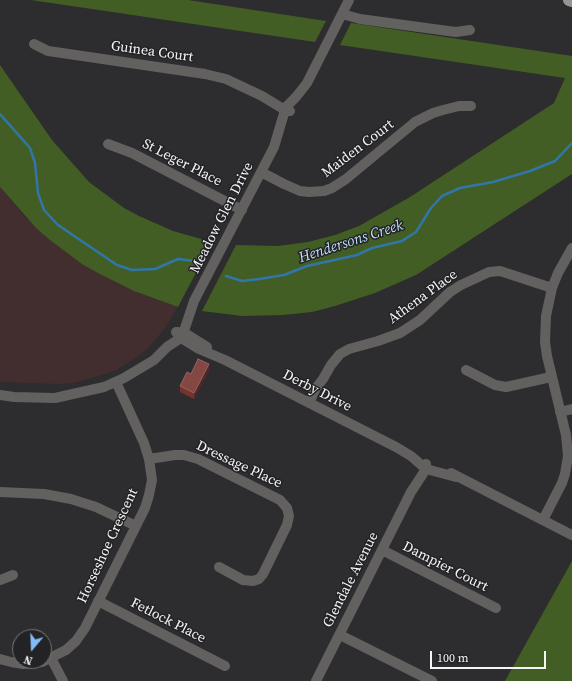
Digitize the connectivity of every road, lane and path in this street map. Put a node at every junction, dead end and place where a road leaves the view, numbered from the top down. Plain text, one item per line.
1 (350, 0) edge
2 (569, 0) edge
3 (572, 1) edge
4 (342, 14) junction
5 (470, 30) dead end
6 (34, 44) dead end
7 (471, 106) dead end
8 (288, 109) junction
9 (108, 144) dead end
10 (261, 172) junction
11 (242, 210) junction
12 (572, 248) edge
13 (552, 288) junction
14 (180, 334) junction
15 (466, 370) dead end
16 (552, 377) junction
17 (116, 382) junction
18 (0, 394) edge
19 (312, 404) junction
20 (572, 409) edge
21 (560, 412) junction
22 (149, 459) junction
23 (424, 466) junction
24 (0, 492) edge
25 (543, 520) junction
26 (136, 526) junction
27 (572, 535) edge
28 (382, 550) junction
29 (219, 568) dead end
30 (13, 575) dead end
31 (0, 580) edge
32 (98, 601) junction
33 (496, 608) dead end
34 (340, 635) junction
35 (52, 657) edge
36 (0, 659) edge
37 (52, 660) edge
38 (12, 662) edge
39 (225, 666) dead end
40 (63, 681) edge
41 (316, 681) edge
42 (432, 681) edge

1 - 4 street, Meadow Glen Drive
2 - 3 main road
4 - 5 street
4 - 8 street, Meadow Glen Drive
6 - 8 street, Guinea Court
7 - 10 street, Maiden Court
8 - 10 street, Meadow Glen Drive
9 - 11 street, St Leger Place
10 - 11 street, Meadow Glen Drive
11 - 14 street, Meadow Glen Drive
12 - 13 street
13 - 16 street
13 - 19 street, Athena Place
14 - 17 street, Meadow Glen Drive
14 - 19 street, Derby Drive
15 - 16 street
16 - 21 street
17 - 18 street, Meadow Glen Drive
17 - 22 street, Horseshoe Crescent
19 - 23 street, Derby Drive
20 - 21 street
21 - 25 street
22 - 26 street, Horseshoe Crescent
22 - 29 street, Dressage Place
23 - 25 street, Derby Drive
23 - 28 street, Glendale Avenue
24 - 26 street
25 - 27 street, Derby Drive
26 - 32 street, Horseshoe Crescent
28 - 33 street, Dampier Court
28 - 34 street, Glendale Avenue
30 - 31 street
32 - 35 street, Horseshoe Crescent
32 - 39 street, Fetlock Place
34 - 41 street, Glendale Avenue
34 - 42 street
36 - 38 street, Horseshoe Crescent
37 - 40 street

